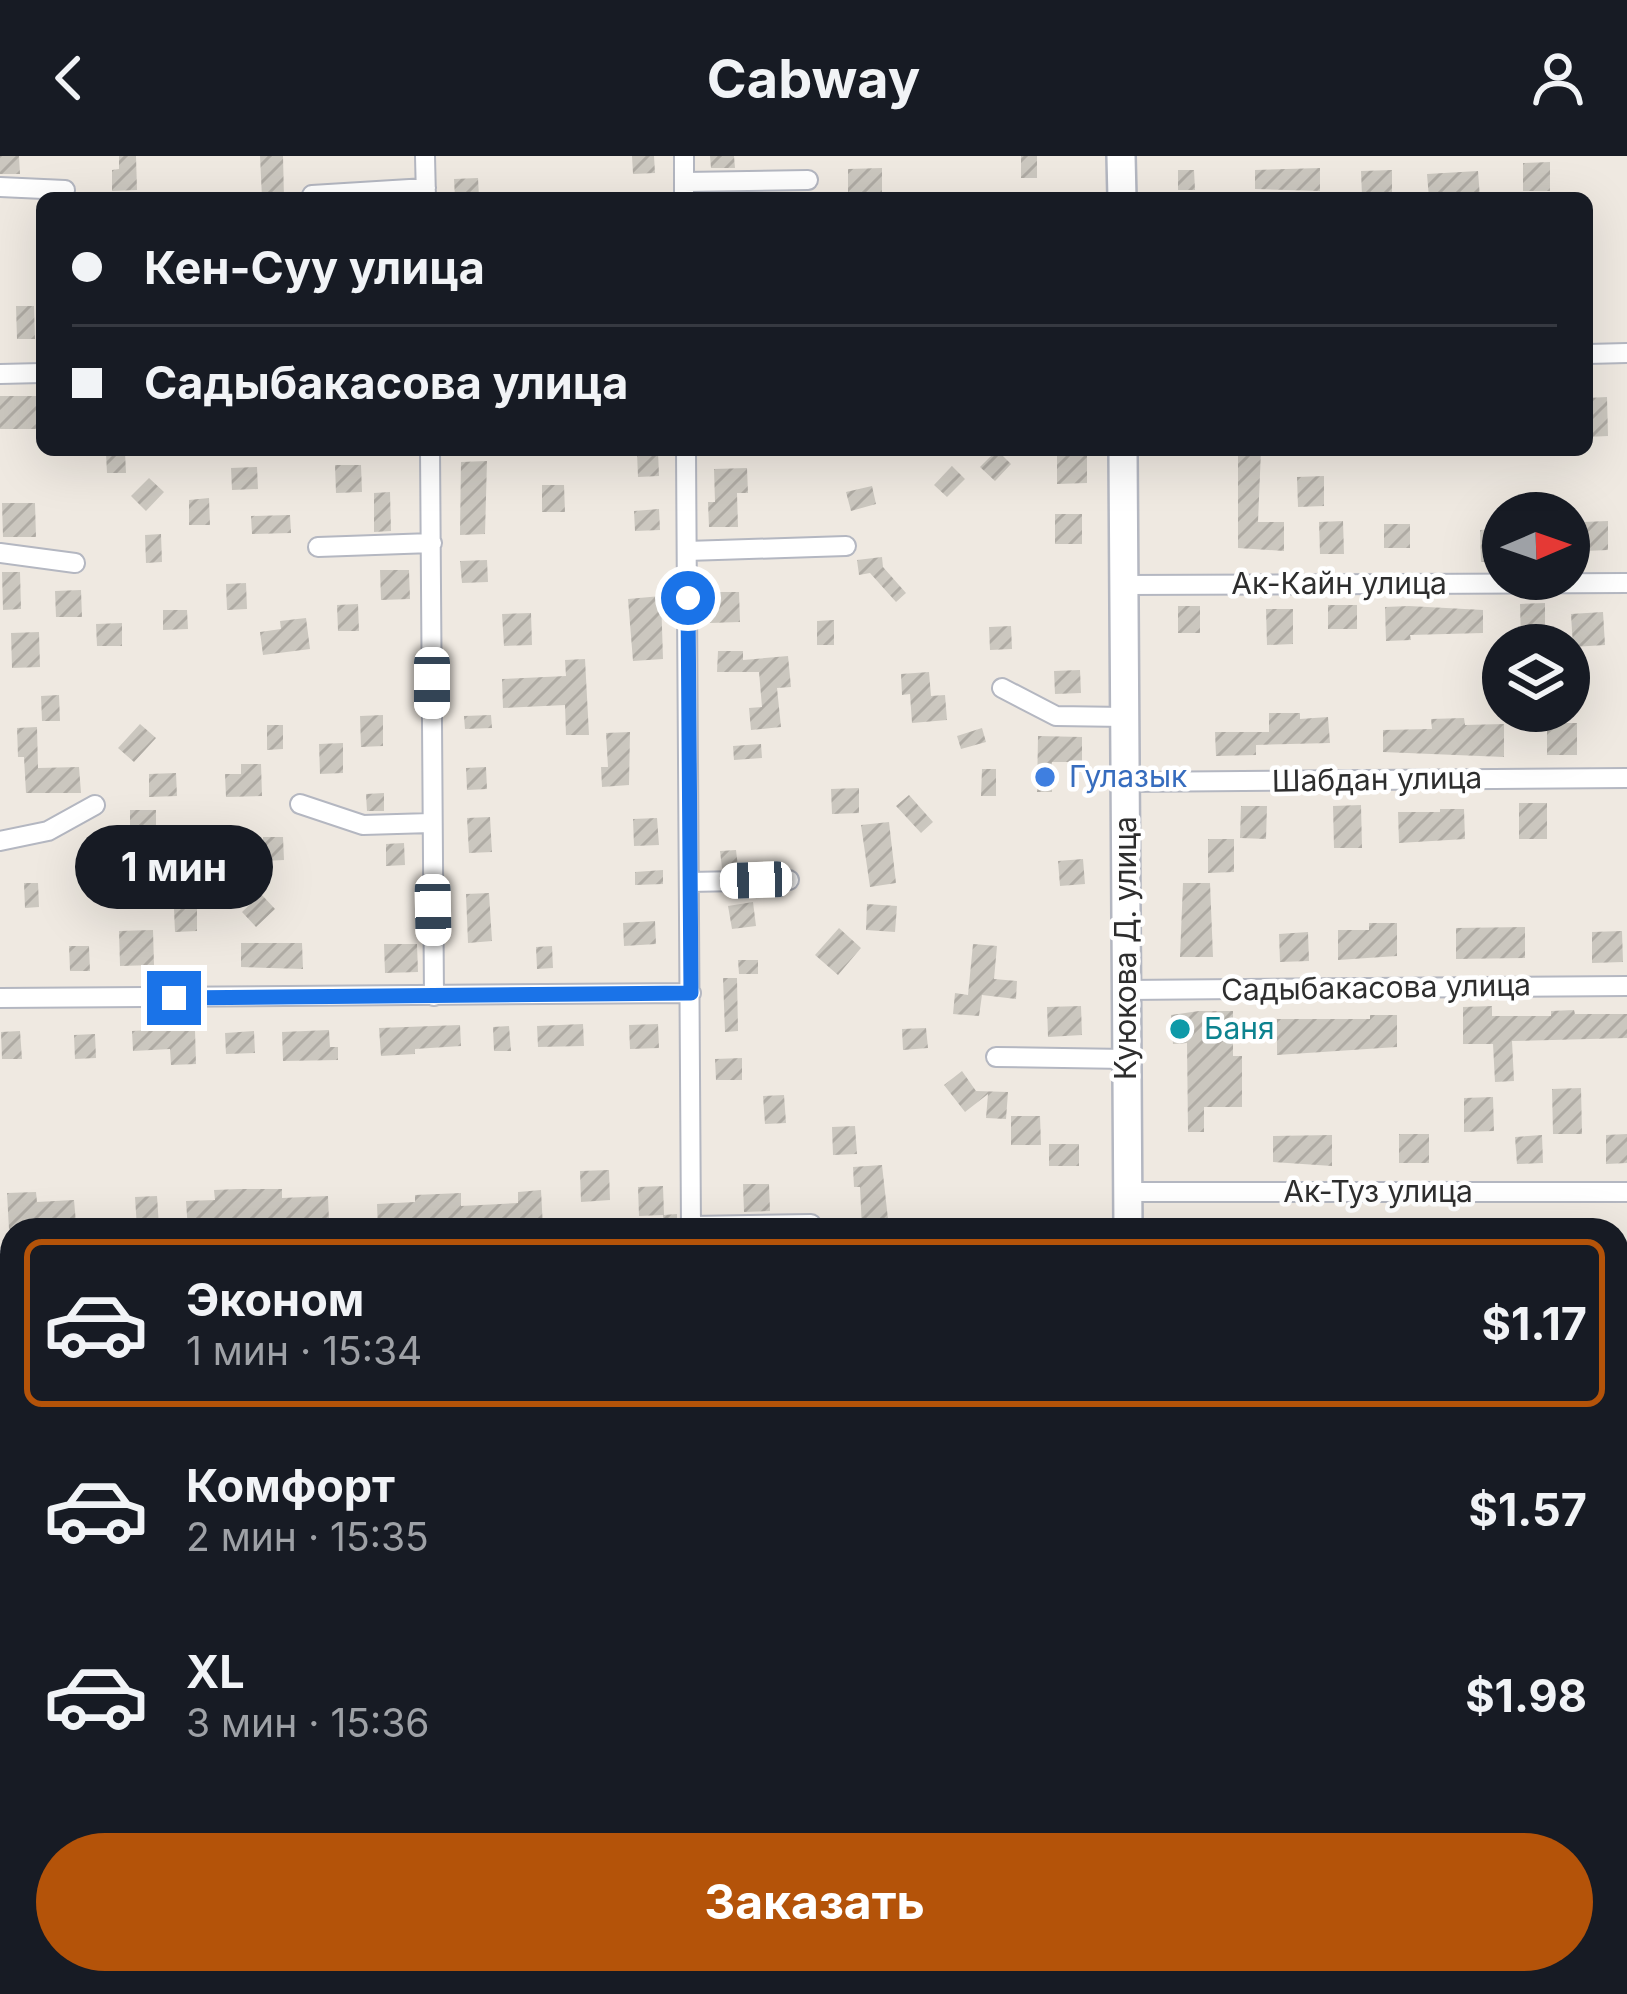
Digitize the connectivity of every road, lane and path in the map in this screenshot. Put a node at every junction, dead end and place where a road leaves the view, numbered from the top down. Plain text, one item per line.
1 (425, 156) edge
2 (684, 156) edge
3 (1121, 156) edge
4 (808, 180) dead end
5 (0, 187) edge
6 (65, 190) dead end
7 (684, 190) edge
8 (426, 192) edge
9 (1122, 192) edge
10 (1627, 353) edge
11 (1593, 354) edge
12 (36, 373) edge
13 (0, 374) edge
14 (430, 456) edge
15 (686, 456) edge
16 (1124, 456) edge
17 (432, 543) junction
18 (846, 546) dead end
19 (317, 547) dead end
20 (687, 551) junction
21 (0, 553) edge
22 (75, 563) dead end
23 (1627, 583) edge
24 (1123, 585) junction
25 (1002, 688) dead end
26 (1125, 717) junction
27 (1627, 778) edge
28 (1126, 782) junction
29 (300, 804) dead end
30 (95, 805) dead end
31 (431, 823) junction
32 (0, 841) edge
33 (789, 880) dead end
34 (690, 883) junction
35 (1627, 986) edge
36 (1125, 990) junction
37 (691, 993) junction
38 (434, 997) junction
39 (0, 998) edge
40 (996, 1057) dead end
41 (1126, 1059) junction
42 (1128, 1192) junction
43 (1627, 1192) edge
44 (691, 1218) edge
45 (1129, 1218) edge

1 - 8 street
2 - 7 street
3 - 9 street
4 - 7 street
5 - 6 street
10 - 11 street
12 - 13 street
14 - 17 street
15 - 20 street
16 - 24 street, Куюкова Д. улица
17 - 19 street
17 - 31 street
18 - 20 street
20 - 34 street
21 - 22 street
23 - 24 street, Ак-Кайн улица
24 - 26 street, Куюкова Д. улица
25 - 26 street
26 - 28 street, Куюкова Д. улица
27 - 28 street, Шабдан улица
28 - 36 street, Куюкова Д. улица
29 - 31 street
30 - 32 street
31 - 38 street
33 - 34 street
34 - 37 street
35 - 36 street, Садыбакасова улица
36 - 41 street, Куюкова Д. улица
37 - 38 street
37 - 44 street
38 - 39 street
40 - 41 street
41 - 42 street, Куюкова Д. улица
42 - 43 street, Ак-Туз улица
42 - 45 street, Куюкова Д. улица

